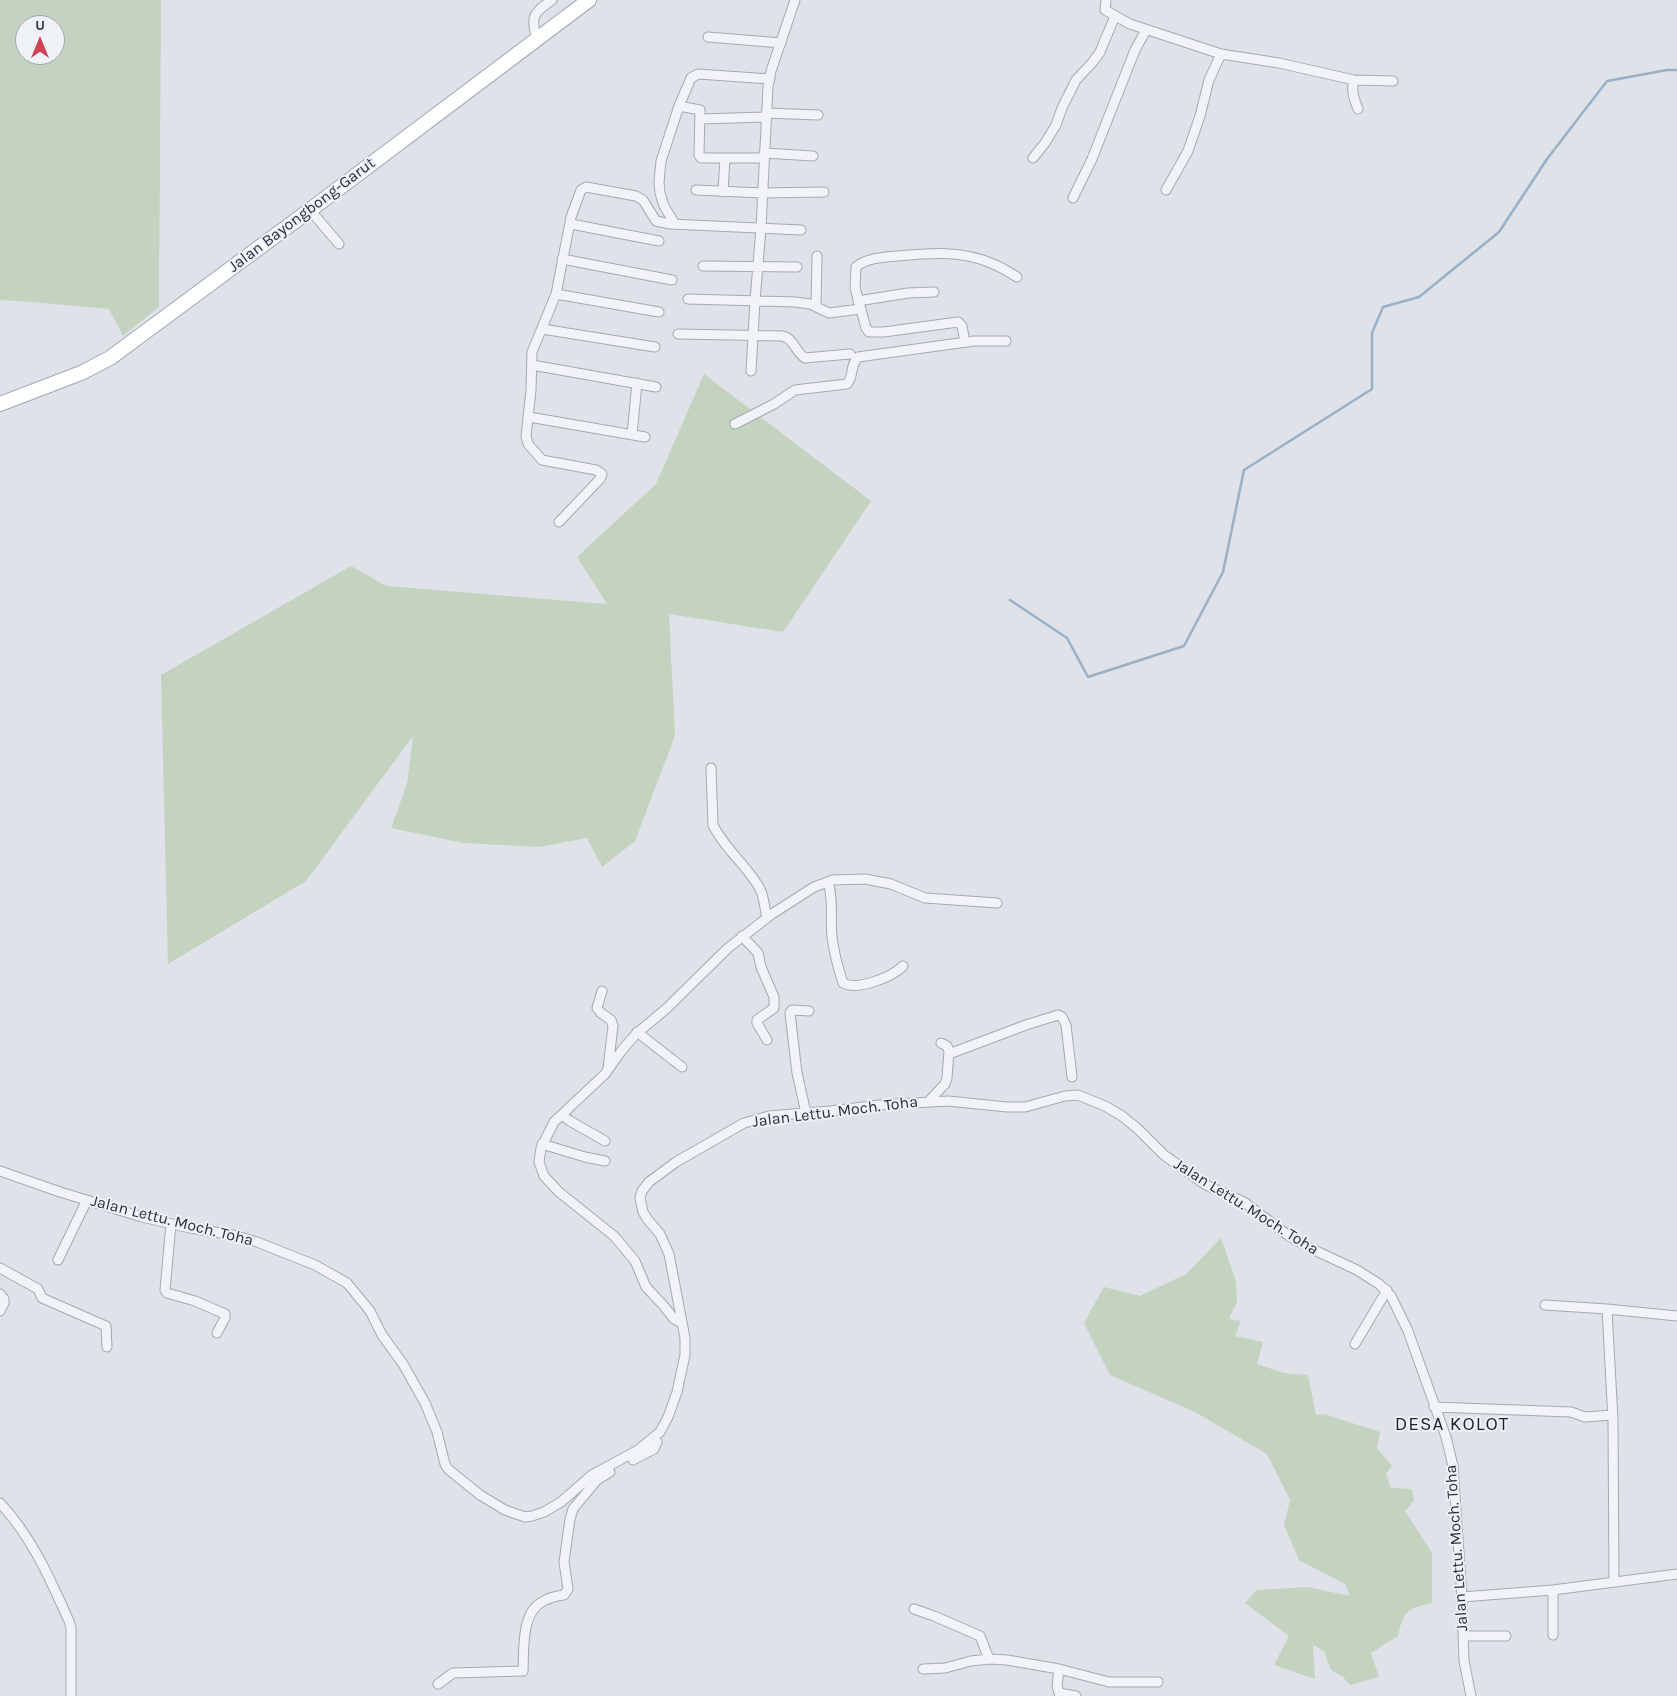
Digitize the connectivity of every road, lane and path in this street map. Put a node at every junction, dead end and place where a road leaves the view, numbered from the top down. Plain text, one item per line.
1 (552, 0) edge
2 (589, 0) edge
3 (795, 0) edge
4 (1106, 0) edge
5 (1115, 16) junction
6 (1146, 30) junction
7 (708, 37) dead end
8 (537, 39) junction
9 (781, 43) junction
10 (1220, 54) junction
11 (770, 79) junction
12 (1354, 80) junction
13 (1393, 81) dead end
14 (680, 106) junction
15 (1358, 109) dead end
16 (766, 115) junction
17 (818, 115) dead end
18 (700, 119) junction
19 (764, 156) junction
20 (813, 156) dead end
21 (725, 158) junction
22 (1033, 158) dead end
23 (696, 190) dead end
24 (1166, 190) dead end
25 (723, 192) junction
26 (824, 192) dead end
27 (762, 193) junction
28 (1073, 198) dead end
29 (310, 210) junction
30 (571, 224) junction
31 (673, 224) junction
32 (761, 228) junction
33 (801, 230) dead end
34 (658, 241) dead end
35 (339, 244) dead end
36 (817, 256) dead end
37 (562, 259) junction
38 (702, 266) dead end
39 (759, 266) junction
40 (797, 267) dead end
41 (1017, 276) dead end
42 (672, 280) dead end
43 (934, 292) dead end
44 (556, 294) junction
45 (688, 300) dead end
46 (755, 300) junction
47 (859, 305) junction
48 (816, 307) junction
49 (660, 312) dead end
50 (542, 329) junction
51 (678, 334) dead end
52 (753, 336) junction
53 (1006, 341) dead end
54 (966, 342) junction
55 (655, 347) dead end
56 (850, 354) dead end
57 (532, 365) junction
58 (751, 371) dead end
59 (637, 383) junction
60 (656, 387) dead end
61 (0, 404) edge
62 (529, 417) junction
63 (735, 424) dead end
64 (632, 435) junction
65 (645, 437) dead end
66 (559, 522) dead end
67 (711, 768) dead end
68 (828, 882) junction
69 (997, 903) dead end
70 (767, 918) junction
71 (746, 940) junction
72 (903, 966) dead end
73 (602, 990) dead end
74 (809, 1011) dead end
75 (641, 1036) junction
76 (767, 1040) dead end
77 (942, 1043) dead end
78 (949, 1054) junction
79 (682, 1067) dead end
80 (607, 1071) junction
81 (1072, 1077) dead end
82 (928, 1102) junction
83 (806, 1113) junction
84 (566, 1117) junction
85 (605, 1141) dead end
86 (546, 1145) junction
87 (605, 1161) dead end
88 (0, 1171) edge
89 (87, 1200) junction
90 (171, 1224) junction
91 (58, 1260) dead end
92 (0, 1268) edge
93 (1387, 1290) junction
94 (0, 1294) edge
95 (1545, 1305) dead end
96 (1607, 1309) junction
97 (0, 1312) edge
98 (1677, 1316) edge
99 (682, 1323) junction
100 (217, 1333) dead end
101 (1355, 1344) dead end
102 (107, 1347) dead end
103 (1434, 1407) junction
104 (1612, 1415) junction
105 (653, 1438) junction
106 (0, 1503) edge
107 (1677, 1574) edge
108 (1614, 1582) junction
109 (1553, 1590) junction
110 (1462, 1597) junction
111 (914, 1609) dead end
112 (1554, 1635) dead end
113 (1463, 1636) junction
114 (1506, 1636) dead end
115 (989, 1659) junction
116 (923, 1669) dead end
117 (1059, 1669) junction
118 (1158, 1682) dead end
119 (438, 1684) dead end
120 (1060, 1694) edge
121 (71, 1696) edge
122 (1076, 1696) edge
123 (1470, 1696) edge

1 - 8 street
2 - 8 main road, Jalan Bayongbong-Garut
3 - 9 street
4 - 5 street
5 - 6 street
5 - 22 street
6 - 10 street
6 - 28 street
7 - 9 street
8 - 29 main road, Jalan Bayongbong-Garut
9 - 11 street
10 - 12 street
10 - 24 street
11 - 14 street
11 - 16 street
12 - 13 street
12 - 15 street
14 - 18 street
14 - 31 street
16 - 17 street
16 - 18 street
16 - 19 street
18 - 21 street
19 - 20 street
19 - 21 street
19 - 27 street
21 - 25 street
23 - 25 street
25 - 27 street
26 - 27 street
27 - 32 street
29 - 35 street
29 - 61 main road, Jalan Bayongbong-Garut
30 - 31 street
30 - 34 street
30 - 37 street
31 - 32 street
32 - 33 street
32 - 39 street
36 - 48 street
37 - 42 street
37 - 44 street
38 - 39 street
39 - 40 street
39 - 46 street
41 - 47 street
43 - 47 street
44 - 49 street
44 - 50 street
45 - 46 street
46 - 48 street
46 - 52 street
47 - 48 street
47 - 54 street
50 - 55 street
50 - 57 street
51 - 52 street
52 - 56 street
52 - 58 street
53 - 54 street
54 - 63 street
57 - 59 street
57 - 62 street
59 - 60 street
59 - 64 street
62 - 64 street
62 - 66 street
64 - 65 street
67 - 70 street
68 - 69 street
68 - 70 street
68 - 72 street
70 - 71 street
71 - 75 street
71 - 76 street
73 - 80 street
74 - 83 street
75 - 79 street
75 - 80 street
77 - 78 street
78 - 81 street
78 - 82 street
80 - 84 street
82 - 83 street, Jalan Lettu. Moch. Toha
82 - 93 street, Jalan Lettu. Moch. Toha
83 - 99 street, Jalan Lettu. Moch. Toha
84 - 85 street
84 - 86 street
86 - 87 street
86 - 99 street
88 - 89 street, Jalan Lettu. Moch. Toha
89 - 90 street, Jalan Lettu. Moch. Toha
89 - 91 street
90 - 100 street
90 - 105 street, Jalan Lettu. Moch. Toha
92 - 102 street
93 - 101 street
93 - 103 street, Jalan Lettu. Moch. Toha
94 - 97 street
95 - 96 street
96 - 98 street
96 - 104 street
99 - 105 street, Jalan Lettu. Moch. Toha
103 - 104 street
103 - 110 street, Jalan Lettu. Moch. Toha
104 - 108 street
105 - 119 street
106 - 121 street
107 - 108 street
108 - 109 street
109 - 110 street
109 - 112 street
110 - 113 street, Jalan Lettu. Moch. Toha
111 - 115 street
113 - 114 street
113 - 123 street, Jalan Lettu. Moch. Toha
115 - 116 street
115 - 117 street
117 - 118 street
117 - 120 street
120 - 122 street

